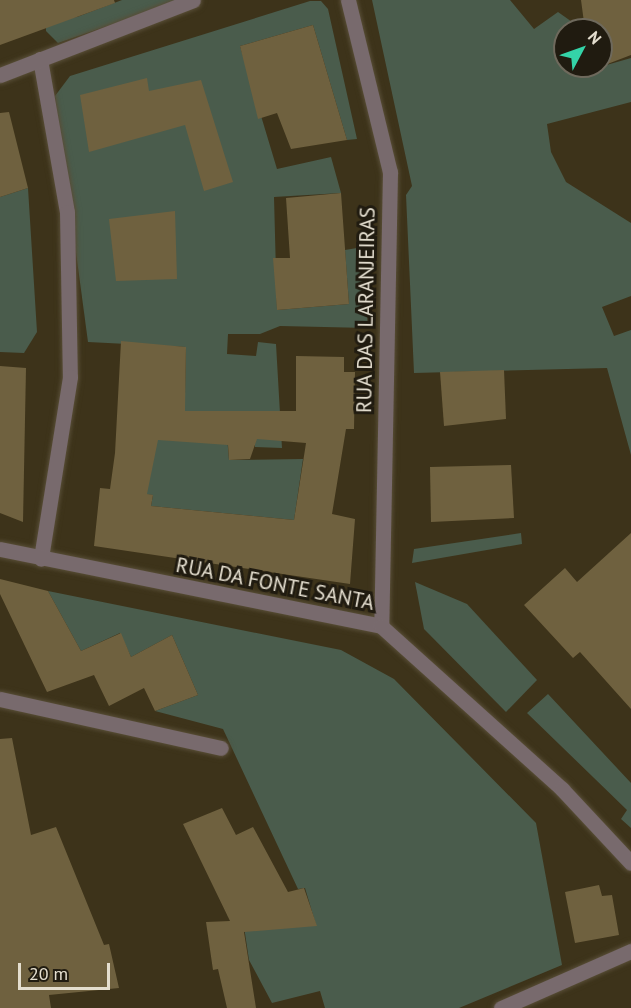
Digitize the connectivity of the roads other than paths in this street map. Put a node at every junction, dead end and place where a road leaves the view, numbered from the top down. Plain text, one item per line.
1 (193, 0) edge
2 (348, 0) edge
3 (40, 58) junction
4 (0, 75) edge
5 (0, 549) edge
6 (41, 559) junction
7 (381, 626) junction
8 (0, 699) edge
9 (221, 748) dead end
10 (631, 863) edge
11 (631, 951) edge
12 (501, 1008) edge

1 - 3 street
2 - 7 street, RUA DAS LARANJEIRAS
3 - 4 street
3 - 6 street
5 - 6 street, RUA DA FONTE SANTA
6 - 7 street, RUA DA FONTE SANTA
7 - 10 street, RUA DA FONTE SANTA
8 - 9 street
11 - 12 street

